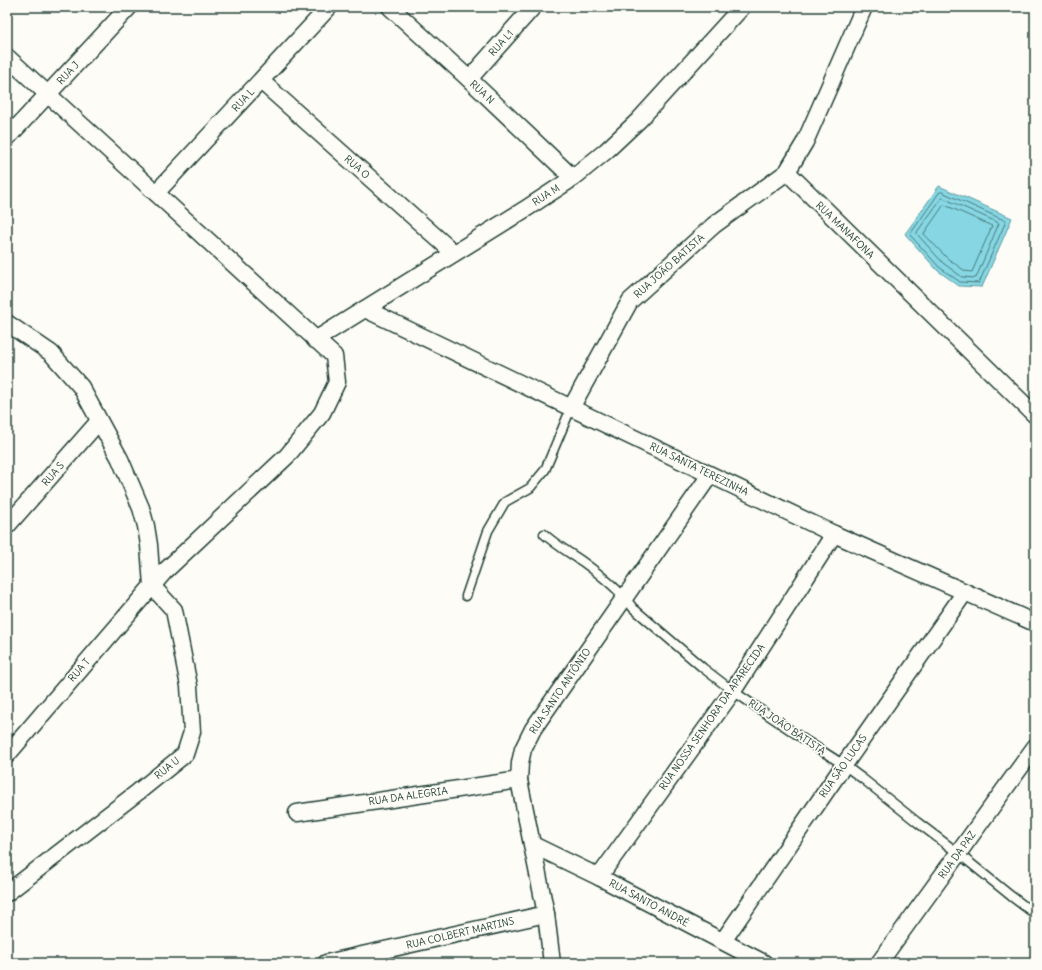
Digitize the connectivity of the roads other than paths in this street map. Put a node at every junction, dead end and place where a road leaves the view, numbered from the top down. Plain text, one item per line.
1 (129, 7) edge
2 (329, 7) edge
3 (390, 7) edge
4 (533, 7) edge
5 (742, 7) edge
6 (864, 7) edge
7 (7, 58) edge
8 (469, 79) junction
9 (261, 81) junction
10 (48, 95) junction
11 (7, 138) edge
12 (787, 172) junction
13 (573, 178) junction
14 (156, 193) junction
15 (454, 253) junction
16 (365, 309) junction
17 (9, 328) edge
18 (315, 340) junction
19 (571, 408) junction
20 (1035, 415) edge
21 (99, 421) junction
22 (710, 475) junction
23 (7, 526) edge
24 (544, 534) dead end
25 (834, 534) junction
26 (152, 586) junction
27 (965, 592) junction
28 (466, 596) dead end
29 (625, 597) junction
30 (1035, 623) edge
31 (733, 691) junction
32 (1035, 747) edge
33 (7, 755) edge
34 (844, 765) junction
35 (519, 780) junction
36 (297, 813) dead end
37 (532, 845) junction
38 (958, 853) junction
39 (599, 877) junction
40 (7, 893) edge
41 (546, 914) junction
42 (1035, 914) edge
43 (723, 941) junction
44 (326, 963) edge
45 (552, 963) edge
46 (764, 963) edge
47 (879, 963) edge

1 - 10 street, RUA J
2 - 9 street, RUA L
3 - 8 street, RUA N
4 - 8 street, RUA L1
5 - 13 street, RUA M
6 - 12 street
7 - 10 street, RUA T
8 - 13 street, RUA N
9 - 14 street, RUA L
9 - 15 street, RUA O
10 - 11 street, RUA J
10 - 14 street, RUA T
12 - 19 street, RUA JOÃO BATISTA
12 - 20 street, RUA MANAFONA
13 - 15 street, RUA M
14 - 18 street, RUA T
15 - 16 street, RUA M
16 - 18 street, RUA M
16 - 19 street, RUA SANTA TEREZINHA
17 - 21 street
18 - 26 street, RUA T
19 - 22 street, RUA SANTA TEREZINHA
19 - 28 lane
21 - 23 street, RUA S
21 - 26 street
22 - 25 street, RUA SANTA TEREZINHA
22 - 29 street, RUA SANTO ANTÔNIO
24 - 29 lane, RUA JOÃO BATISTA
25 - 27 street, RUA SANTA TEREZINHA
25 - 31 street, RUA NOSSA SENHORA DA APARECIDA
26 - 33 street, RUA T
26 - 40 street, RUA U
27 - 30 street, RUA SANTA TEREZINHA
27 - 34 street, RUA SÃO LUCAS
29 - 31 lane, RUA JOÃO BATISTA
29 - 35 street, RUA SANTO ANTÔNIO
31 - 34 lane, RUA JOÃO BATISTA
31 - 39 street, RUA NOSSA SENHORA DA APARECIDA
32 - 38 street, RUA DA PAZ
34 - 38 lane, RUA JOÃO BATISTA
34 - 43 street, RUA SÃO LUCAS
35 - 36 street, RUA DA ALEGRIA
35 - 37 street, RUA SANTO ANTÔNIO
37 - 39 street, RUA SANTO ANDRÉ
37 - 41 street, RUA SANTO ANTÔNIO
38 - 42 lane, RUA JOÃO BATISTA
38 - 47 street, RUA DA PAZ
39 - 43 street, RUA SANTO ANDRÉ
41 - 44 street, RUA COLBERT MARTINS
41 - 45 street, RUA SANTO ANTÔNIO
43 - 46 street, RUA SANTO ANDRÉ

